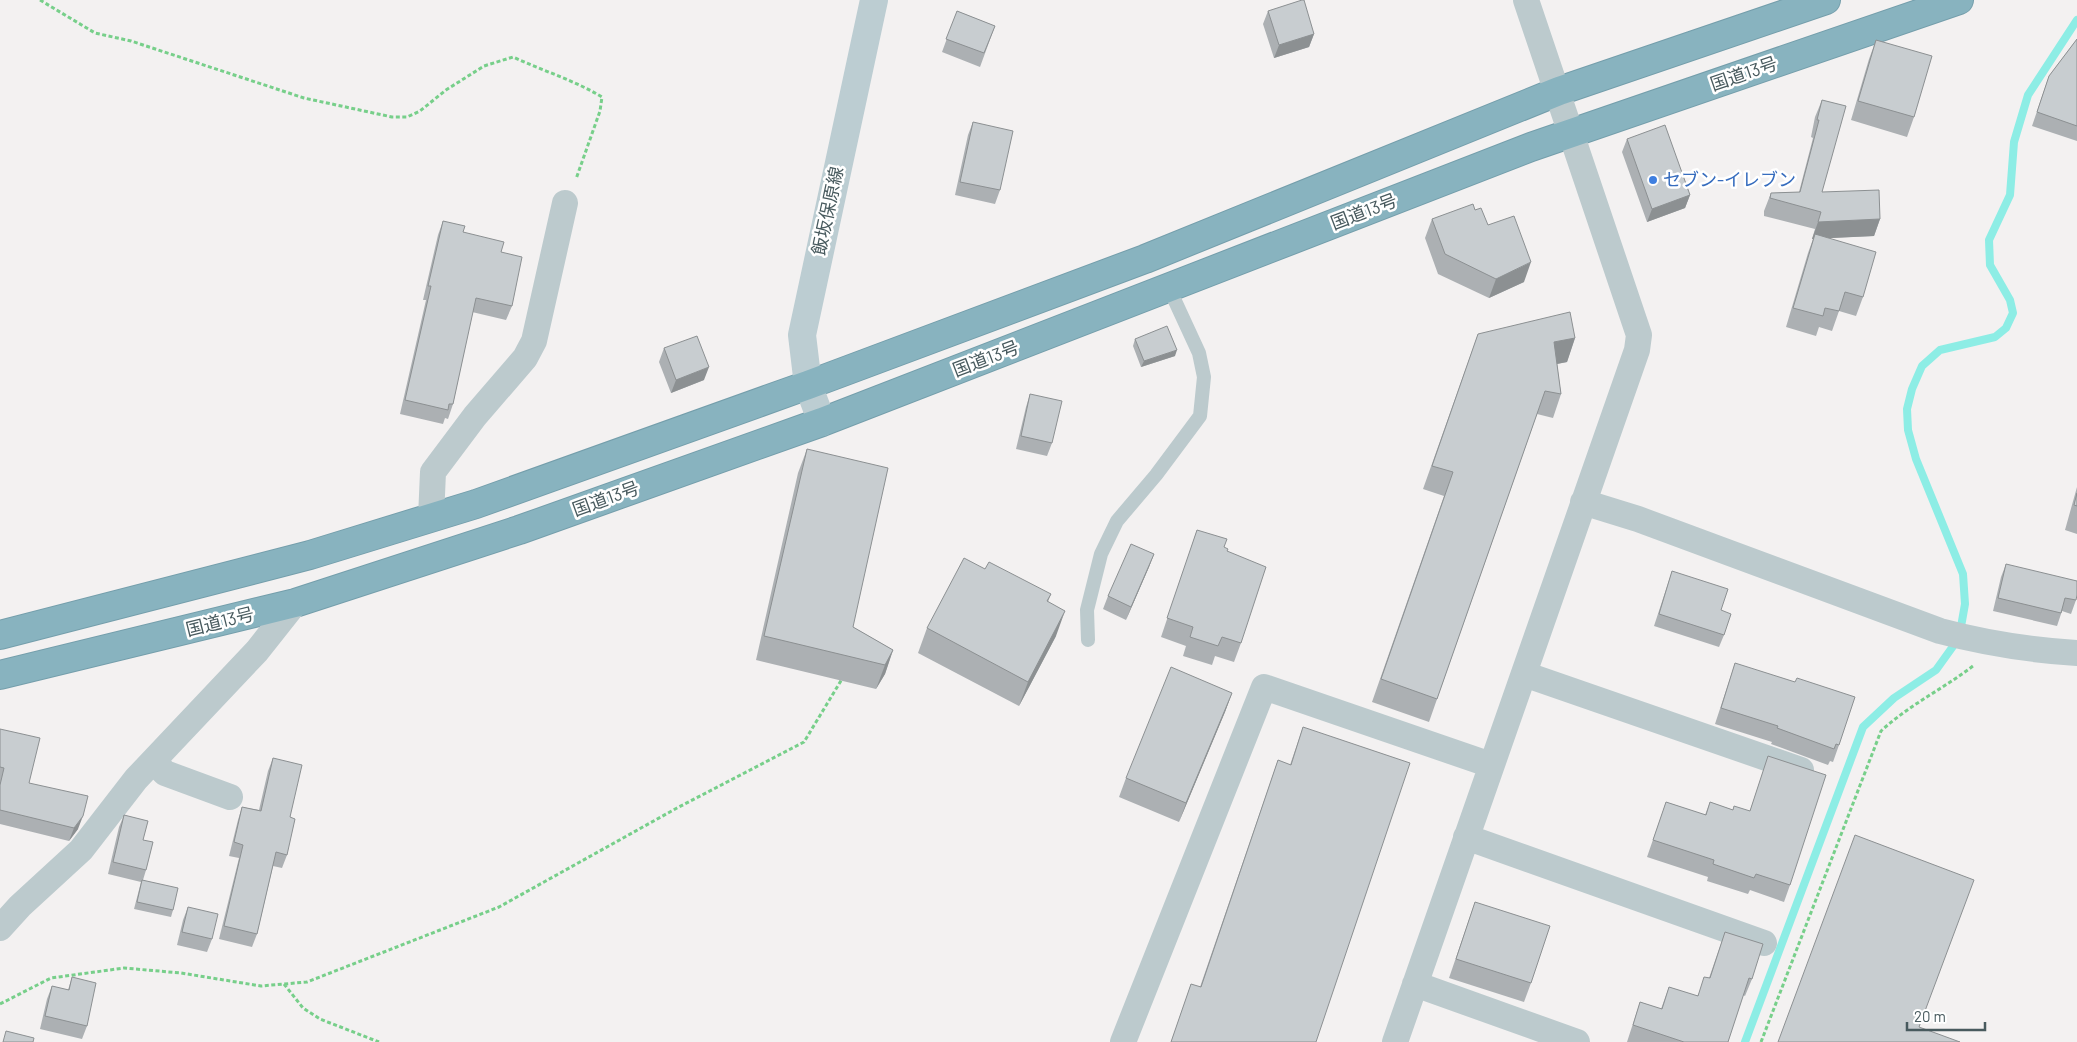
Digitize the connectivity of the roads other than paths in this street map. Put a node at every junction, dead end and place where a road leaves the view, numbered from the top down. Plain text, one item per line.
1 (874, 0) edge
2 (1526, 0) edge
3 (1826, 0) edge
4 (1958, 0) edge
5 (1559, 91) junction
6 (1570, 134) junction
7 (565, 204) road end
8 (1169, 288) junction
9 (808, 385) junction
10 (822, 422) junction
11 (1584, 502) junction
12 (431, 518) junction
13 (295, 603) junction
14 (0, 636) edge
15 (1088, 640) dead end
16 (2077, 653) edge
17 (1524, 674) junction
18 (0, 675) edge
19 (152, 761) junction
20 (1491, 765) junction
21 (1820, 777) edge
22 (230, 797) dead end
23 (1466, 837) junction
24 (0, 928) edge
25 (1764, 944) edge
26 (1415, 984) junction
27 (1123, 1042) edge
28 (1395, 1042) edge
29 (1577, 1042) edge

1 - 9 main road, 飯坂保原線
2 - 5 street
3 - 5 highway
4 - 6 highway, 国道13号
5 - 6 street
5 - 9 highway
6 - 8 highway, 国道13号
6 - 11 street
7 - 12 street
8 - 10 highway, 国道13号
8 - 15 lane
9 - 10 main road, 飯坂保原線
9 - 12 highway
10 - 13 highway, 国道13号
11 - 16 street
11 - 17 street
12 - 14 highway
13 - 18 highway, 国道13号
13 - 19 street
17 - 20 street
17 - 21 street
19 - 22 street
19 - 24 street
20 - 23 street
20 - 27 street
23 - 25 street
23 - 26 street
26 - 28 street
26 - 29 street

